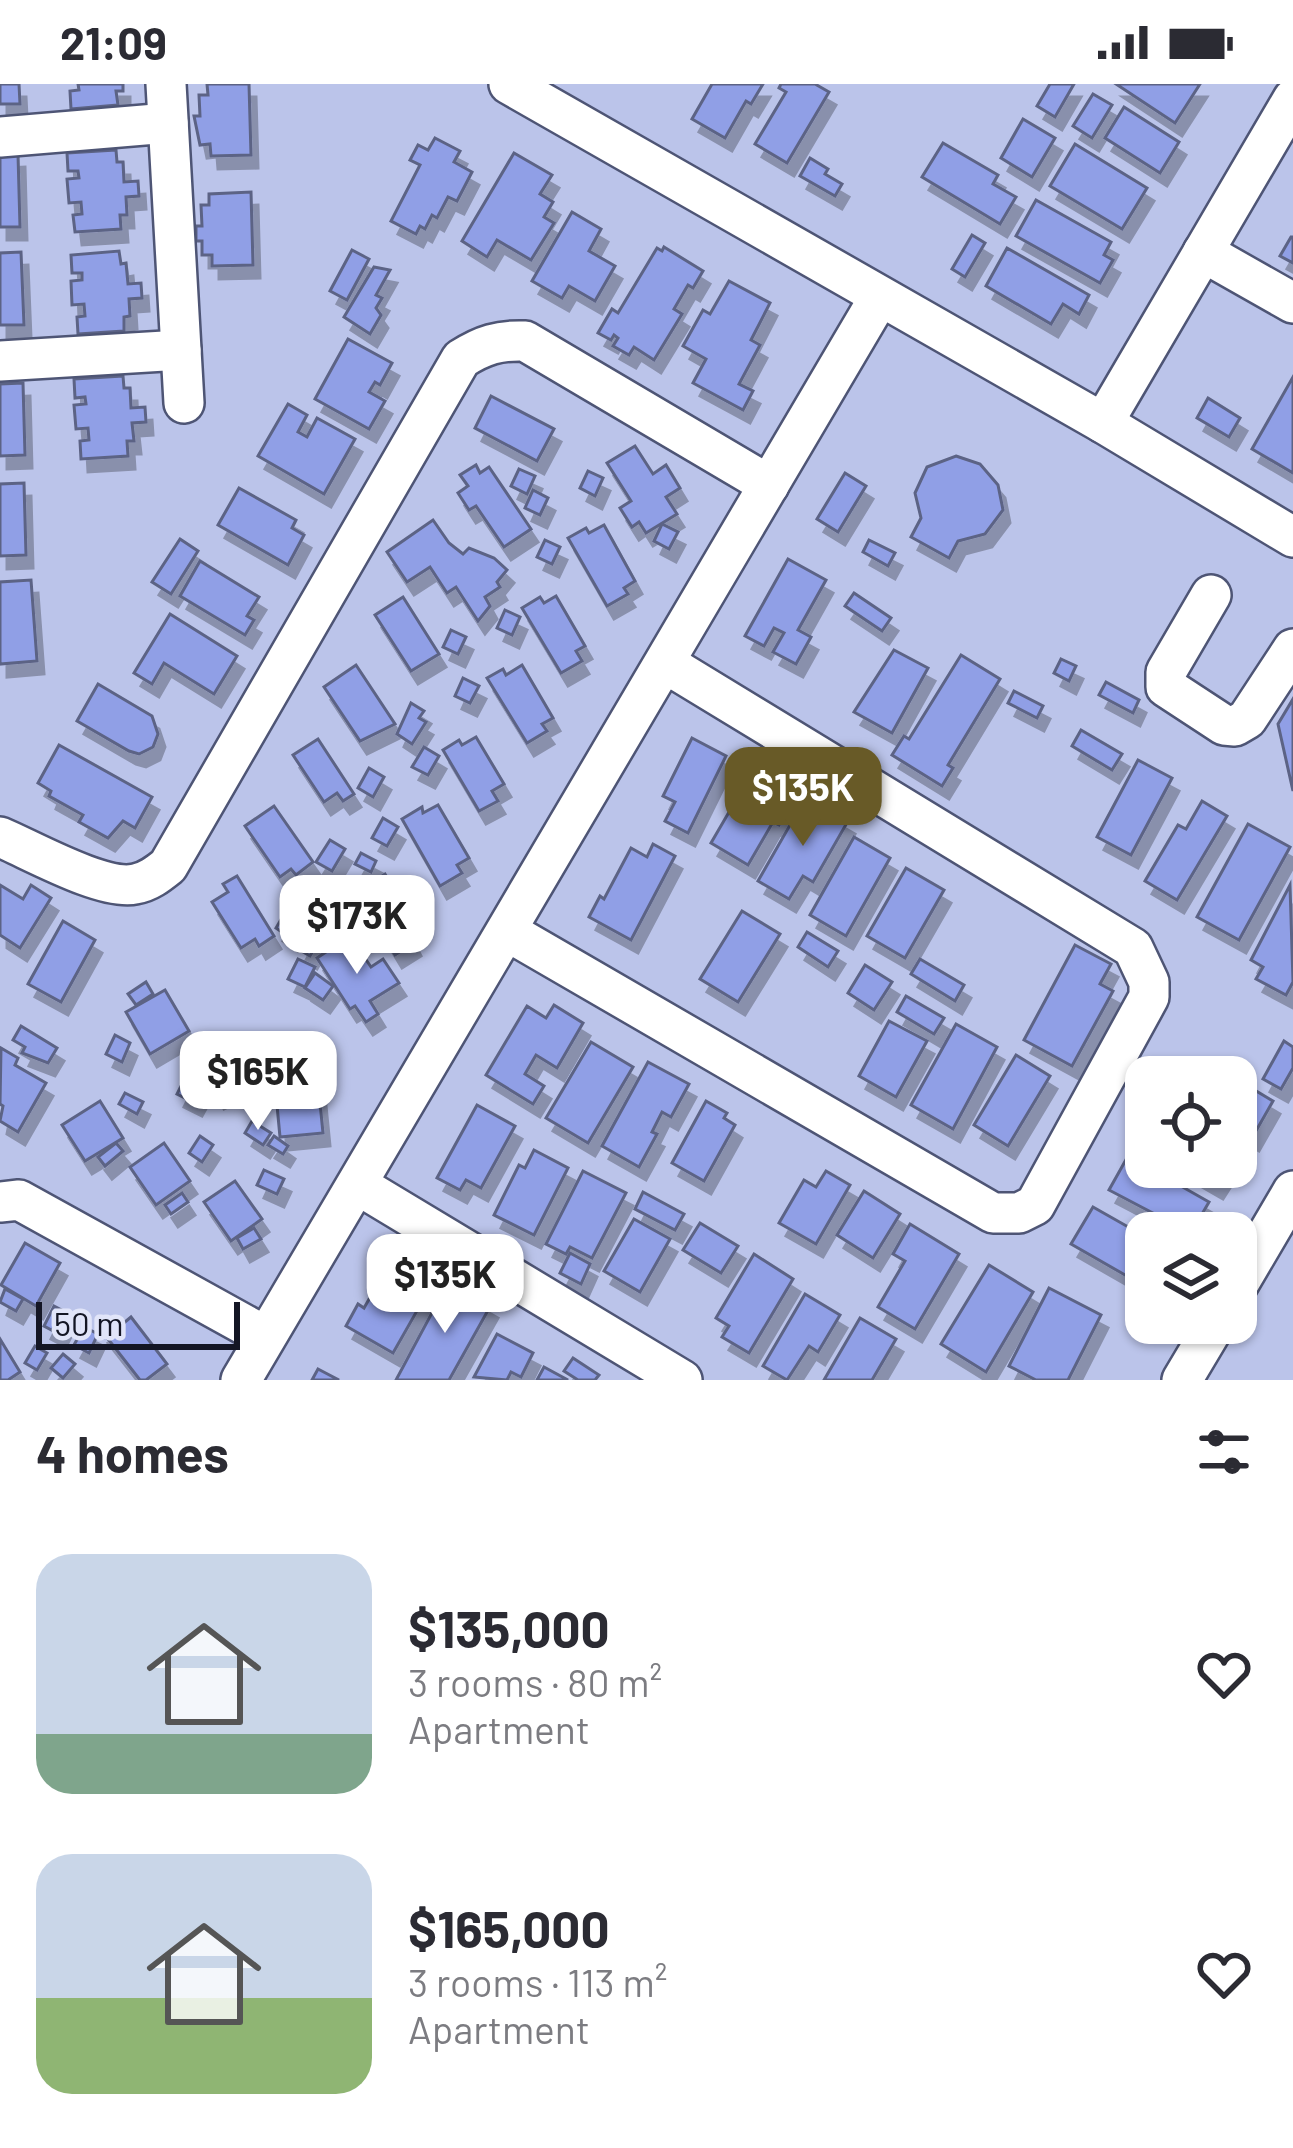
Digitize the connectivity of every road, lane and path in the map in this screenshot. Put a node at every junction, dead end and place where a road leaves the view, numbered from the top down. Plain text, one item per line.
1 (509, 84) edge
2 (1293, 99) edge
3 (167, 104) edge
4 (0, 137) edge
5 (1203, 252) junction
6 (879, 298) junction
7 (1293, 303) edge
8 (182, 350) junction
9 (0, 361) edge
10 (184, 403) dead end
11 (1103, 423) junction
12 (769, 485) junction
13 (1293, 537) edge
14 (1210, 595) dead end
15 (1293, 649) edge
16 (665, 663) junction
17 (0, 837) edge
18 (507, 931) junction
19 (358, 1185) junction
20 (1293, 1191) edge
21 (0, 1202) edge
22 (1257, 1252) edge
23 (265, 1336) junction
24 (1203, 1344) edge
25 (241, 1380) edge
26 (682, 1380) edge
27 (1182, 1380) edge

1 - 6 street
2 - 5 street
3 - 4 street
3 - 8 street
5 - 7 street
5 - 11 street
6 - 11 street
6 - 12 street
8 - 9 street
8 - 10 street
11 - 13 street
12 - 16 street
12 - 17 street
14 - 15 street
16 - 18 street
16 - 18 street
18 - 19 street
19 - 23 street
19 - 26 street
20 - 22 street
21 - 23 street
23 - 25 street
24 - 27 street

